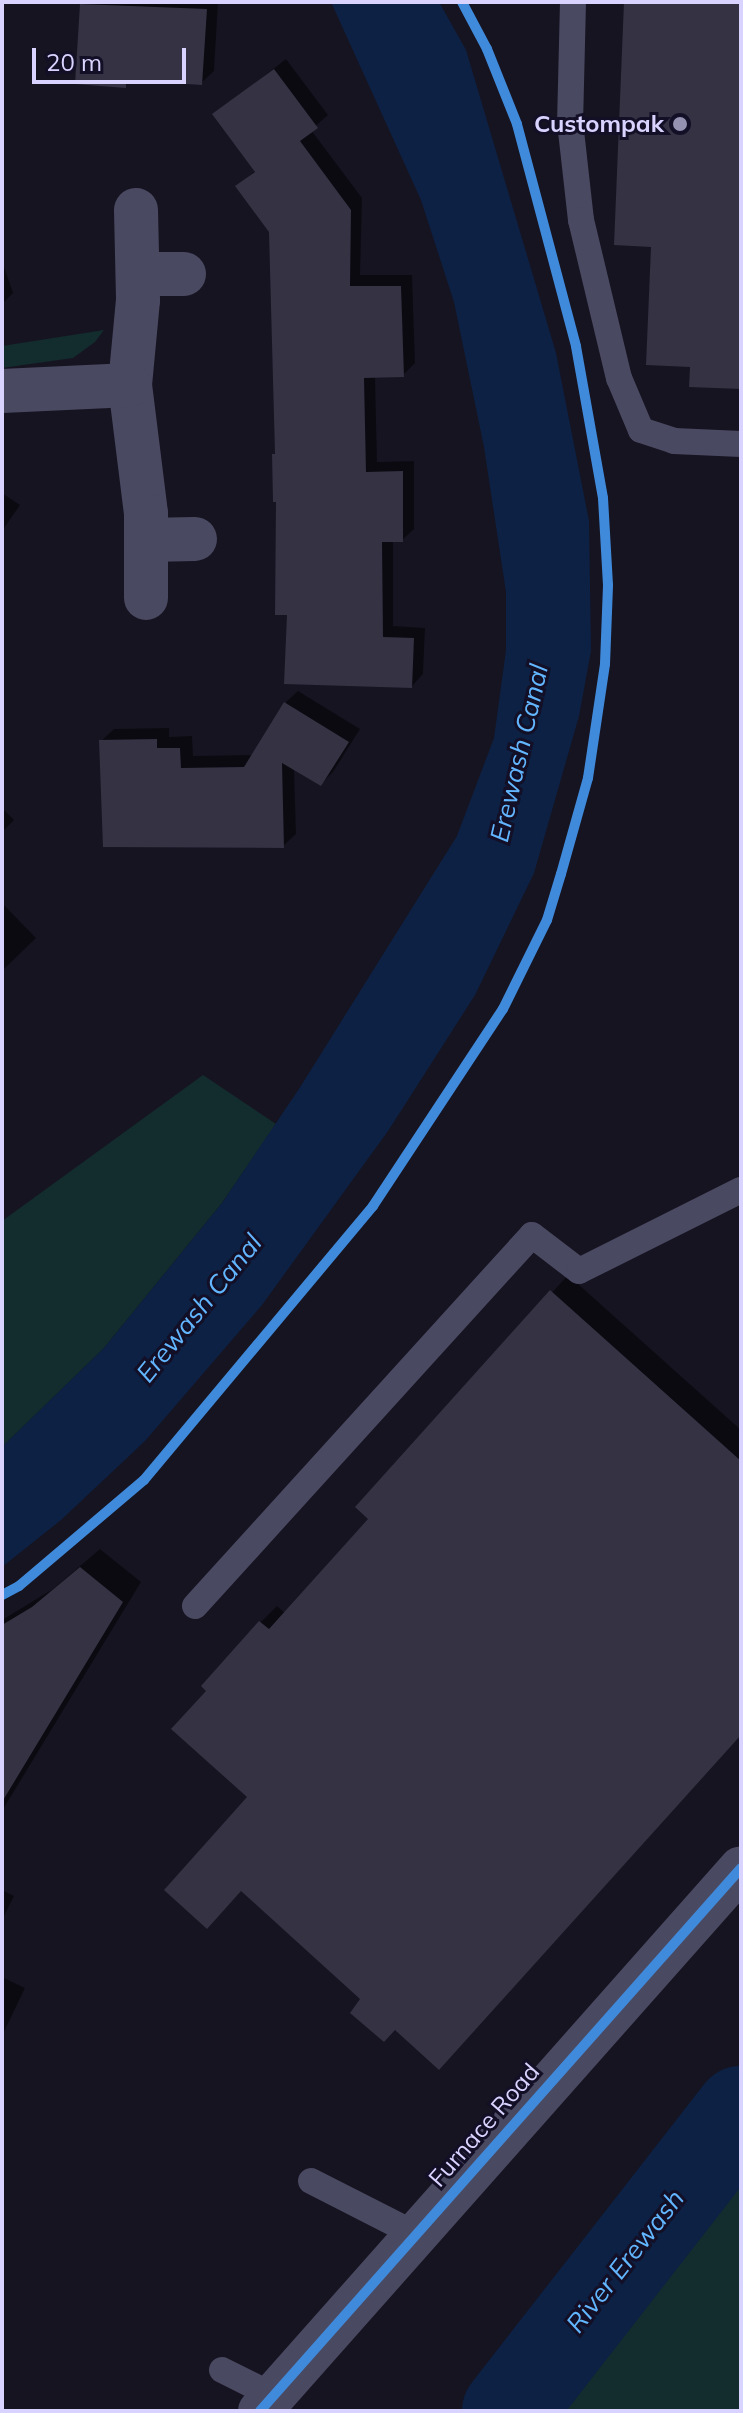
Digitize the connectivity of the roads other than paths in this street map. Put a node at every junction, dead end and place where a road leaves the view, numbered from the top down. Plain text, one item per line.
1 (573, 2) edge
2 (136, 210) dead end
3 (138, 274) junction
4 (184, 274) dead end
5 (130, 385) junction
6 (2, 391) edge
7 (741, 444) edge
8 (195, 539) dead end
9 (146, 540) junction
10 (146, 598) dead end
11 (741, 1190) edge
12 (195, 1606) dead end
13 (741, 1868) edge
14 (311, 2181) dead end
15 (415, 2234) junction
16 (222, 2370) dead end
17 (267, 2404) edge

1 - 7 lane
2 - 3 street
3 - 4 street
3 - 5 street
5 - 6 street
5 - 9 street
8 - 9 street
9 - 10 street
11 - 12 lane
13 - 15 street, Furnace Road
14 - 15 lane
15 - 17 street, Furnace Road
16 - 17 lane

